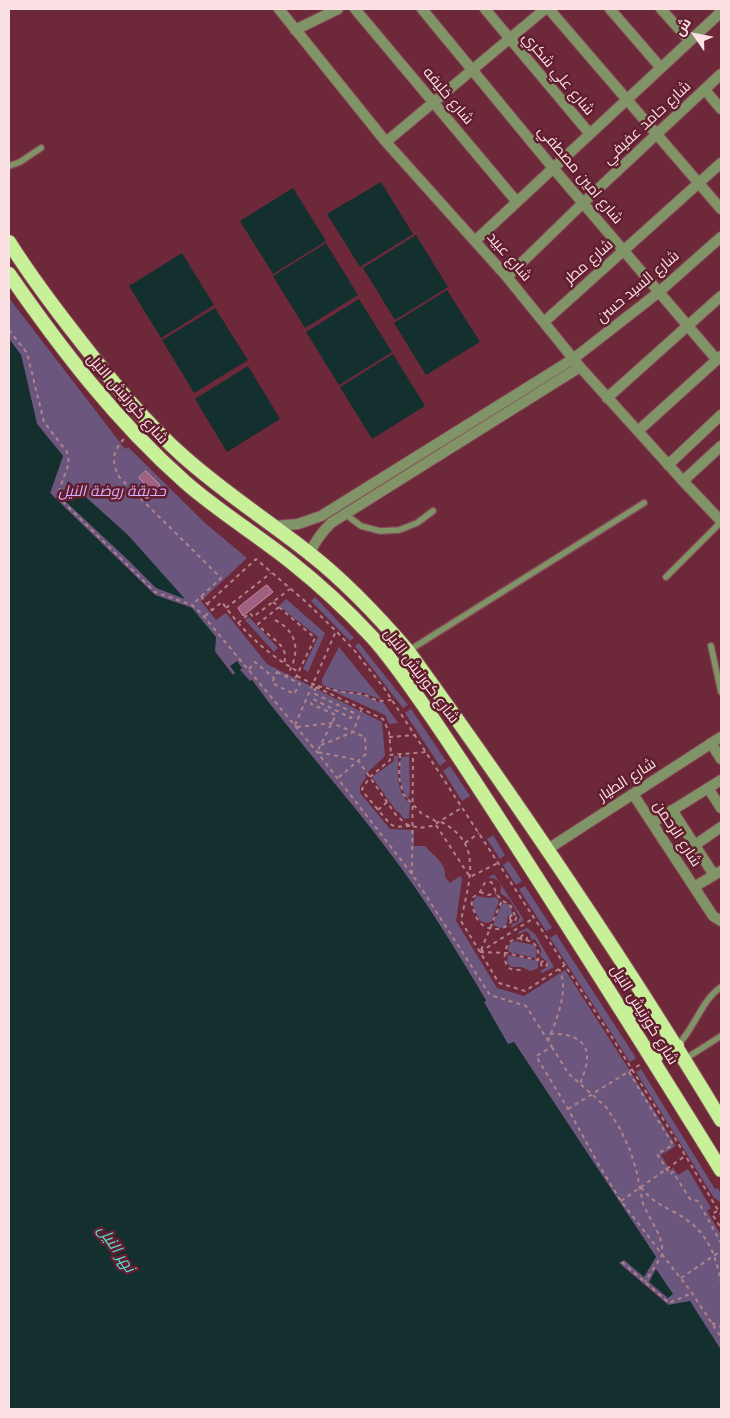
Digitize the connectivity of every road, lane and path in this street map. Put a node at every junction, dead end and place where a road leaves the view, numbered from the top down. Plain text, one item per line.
1 (279, 9) edge
2 (338, 9) edge
3 (355, 9) edge
4 (422, 9) edge
5 (485, 9) edge
6 (545, 9) edge
7 (549, 9) edge
8 (610, 9) edge
9 (662, 9) edge
10 (721, 12) edge
11 (295, 30) junction
12 (509, 39) junction
13 (690, 41) junction
14 (661, 68) junction
15 (472, 70) junction
16 (721, 74) edge
17 (705, 90) junction
18 (627, 100) junction
19 (434, 102) junction
20 (721, 109) edge
21 (590, 134) junction
22 (658, 134) junction
23 (386, 142) junction
24 (41, 148) dead end
25 (721, 163) edge
26 (9, 166) edge
27 (553, 168) junction
28 (700, 182) junction
29 (517, 202) junction
30 (583, 203) junction
31 (721, 209) edge
32 (721, 237) edge
33 (475, 241) junction
34 (9, 242) edge
35 (625, 251) junction
36 (9, 274) edge
37 (507, 277) junction
38 (659, 292) junction
39 (721, 296) edge
40 (544, 322) junction
41 (688, 326) junction
42 (9, 330) edge
43 (719, 358) edge
44 (577, 363) junction
45 (607, 398) junction
46 (721, 415) edge
47 (638, 431) junction
48 (120, 443) dead end
49 (721, 446) edge
50 (668, 465) junction
51 (683, 481) junction
52 (644, 502) dead end
53 (432, 511) dead end
54 (345, 514) junction
55 (721, 522) edge
56 (275, 526) junction
57 (310, 554) junction
58 (271, 573) junction
59 (666, 577) dead end
60 (290, 589) junction
61 (201, 596) junction
62 (273, 602) junction
63 (207, 604) junction
64 (192, 605) junction
65 (279, 607) junction
66 (226, 608) junction
67 (212, 610) junction
68 (204, 616) junction
69 (276, 620) dead end
70 (238, 623) junction
71 (336, 631) junction
72 (711, 646) dead end
73 (408, 651) junction
74 (284, 664) junction
75 (292, 668) junction
76 (249, 669) junction
77 (298, 674) junction
78 (286, 677) junction
79 (274, 678) junction
80 (294, 681) junction
81 (313, 684) junction
82 (317, 686) junction
83 (721, 692) edge
84 (393, 700) junction
85 (362, 708) junction
86 (332, 722) junction
87 (296, 726) junction
88 (353, 732) junction
89 (416, 735) junction
90 (389, 736) junction
91 (721, 737) edge
92 (711, 743) junction
93 (321, 745) junction
94 (317, 752) junction
95 (427, 752) junction
96 (413, 753) junction
97 (391, 754) junction
98 (400, 754) junction
99 (721, 759) edge
100 (358, 760) junction
101 (370, 777) junction
102 (338, 778) junction
103 (721, 780) edge
104 (708, 788) junction
105 (633, 794) junction
106 (387, 802) junction
107 (412, 804) junction
108 (462, 807) junction
109 (721, 808) edge
110 (378, 810) junction
111 (672, 810) junction
112 (652, 823) junction
113 (439, 824) junction
114 (412, 826) junction
115 (721, 827) edge
116 (479, 833) junction
117 (465, 843) junction
118 (695, 844) junction
119 (548, 848) junction
120 (498, 863) junction
121 (718, 873) edge
122 (412, 874) junction
123 (470, 877) junction
124 (694, 887) junction
125 (480, 892) junction
126 (496, 893) junction
127 (502, 900) junction
128 (534, 918) junction
129 (717, 918) edge
130 (490, 927) junction
131 (521, 938) junction
132 (526, 940) junction
133 (480, 952) junction
134 (506, 953) junction
135 (538, 960) junction
136 (542, 961) dead end
137 (565, 965) junction
138 (559, 969) junction
139 (523, 970) dead end
140 (721, 987) edge
141 (644, 998) junction
142 (622, 1010) junction
143 (550, 1034) junction
144 (721, 1036) edge
145 (548, 1041) junction
146 (677, 1046) junction
147 (552, 1047) junction
148 (685, 1059) junction
149 (654, 1061) junction
150 (580, 1084) junction
151 (593, 1094) junction
152 (568, 1109) junction
153 (721, 1118) edge
154 (686, 1155) junction
155 (667, 1169) junction
156 (721, 1170) edge
157 (640, 1188) junction
158 (622, 1201) junction
159 (718, 1210) junction
160 (721, 1215) edge
161 (721, 1228) edge
162 (721, 1243) edge
163 (721, 1251) edge
164 (662, 1255) junction
165 (715, 1255) junction
166 (622, 1262) dead end
167 (681, 1278) junction
168 (645, 1282) junction
169 (721, 1283) edge
170 (692, 1293) junction
171 (712, 1323) junction
172 (721, 1327) edge
173 (721, 1337) edge

1 - 11 street, شارع عبيد
2 - 11 street
3 - 19 street, شارع خليفه
4 - 15 street, شارع امين مصطفي
5 - 12 street, شارع علي شكري
6 - 12 street
7 - 18 street
8 - 14 street
9 - 13 street
10 - 13 street
11 - 23 street, شارع عبيد
12 - 15 street
12 - 21 street, شارع علي شكري
13 - 14 street
14 - 18 street
15 - 19 street
15 - 27 street, شارع امين مصطفي
16 - 17 street, شارع حامد عفيفي
17 - 20 street
17 - 22 street, شارع حامد عفيفي
18 - 21 street
18 - 22 street
19 - 23 street
19 - 29 street, شارع خليفه
21 - 27 street
22 - 28 street
22 - 30 street, شارع حامد عفيفي
23 - 33 street, شارع عبيد
24 - 26 lane
25 - 28 street, شارع مطر
27 - 29 street
27 - 30 street, شارع امين مصطفي
28 - 31 street
28 - 35 street, شارع مطر
29 - 33 street
30 - 35 street, شارع امين مصطفي
30 - 37 street, شارع حامد عفيفي
32 - 38 street, شارع السيد حسن
33 - 37 street, شارع عبيد
34 - 56 highway, شارع كورنيش النيل
35 - 38 street, شارع امين مصطفي
35 - 40 street, شارع مطر
36 - 142 highway, شارع كورنيش النيل
37 - 40 street, شارع عبيد
38 - 41 street, شارع امين مصطفي
38 - 44 street, شارع السيد حسن
39 - 41 street
40 - 44 street, شارع عبيد
41 - 43 street, شارع امين مصطفي
41 - 45 street
42 - 64 path
43 - 47 street
44 - 45 street, شارع عبيد
44 - 54 street
44 - 56 street
45 - 47 street, شارع عبيد
46 - 50 street
47 - 50 street, شارع عبيد
48 - 61 path
49 - 51 street
50 - 51 street, شارع عبيد
51 - 55 street, شارع عبيد
52 - 73 lane
53 - 54 lane
54 - 57 street
55 - 59 lane
56 - 57 highway, شارع كورنيش النيل
57 - 73 highway, شارع كورنيش النيل
58 - 60 path
58 - 63 path
58 - 66 path
60 - 62 path
60 - 71 path
61 - 63 path
61 - 64 path
62 - 65 path
62 - 70 path
63 - 67 path
64 - 68 path
65 - 74 path
65 - 77 path
66 - 67 path
66 - 70 path
67 - 68 path
68 - 76 path
69 - 75 path
70 - 74 path
71 - 81 path
71 - 84 path
72 - 83 lane
73 - 119 highway, شارع كورنيش النيل
74 - 75 path
75 - 77 path
75 - 78 path
76 - 79 path
76 - 87 path
77 - 80 path
77 - 81 path
78 - 79 path
78 - 80 path
79 - 80 path
81 - 82 path
81 - 87 path
82 - 84 path
82 - 85 path
82 - 86 path
84 - 89 path
85 - 88 path
85 - 90 path
86 - 87 path
86 - 88 path
86 - 93 path
87 - 94 path
88 - 93 path
88 - 100 path
89 - 90 path
89 - 95 path
90 - 97 path
91 - 92 street, شارع الطيار
92 - 99 street
92 - 105 street, شارع الطيار
93 - 94 path
94 - 100 path
94 - 102 path
95 - 96 path
95 - 108 path
96 - 98 path
96 - 107 path
97 - 98 path
97 - 101 path
98 - 107 path
100 - 101 path
100 - 102 path
101 - 106 path
101 - 110 path
102 - 122 path
103 - 104 street
104 - 109 street
104 - 111 street
105 - 112 street, شارع الرحمن
105 - 119 street, شارع الطيار
106 - 110 path
106 - 114 path
107 - 113 path
107 - 114 path
108 - 113 path
108 - 116 path
110 - 114 path
111 - 112 street
111 - 118 street
112 - 124 street, شارع الرحمن
113 - 114 path
113 - 117 path
113 - 123 path
114 - 122 path
115 - 118 street
116 - 117 path
116 - 120 path
117 - 123 path
118 - 121 street
119 - 141 highway, شارع كورنيش النيل
120 - 123 path
120 - 128 path
121 - 124 street
122 - 145 path
123 - 133 path
124 - 129 street, شارع الرحمن
125 - 126 path
125 - 126 path
125 - 130 path
126 - 127 path
127 - 130 path
127 - 130 path
128 - 133 path
128 - 137 path
130 - 133 path
131 - 132 path
131 - 132 path
131 - 134 path
132 - 135 path
133 - 134 path
133 - 138 path
134 - 135 path
134 - 139 path
135 - 136 path
137 - 138 path
137 - 154 path
138 - 143 path
140 - 146 lane
141 - 142 highway
141 - 146 highway, شارع كورنيش النيل
142 - 149 highway, شارع كورنيش النيل
143 - 145 path
143 - 150 path
144 - 148 lane
145 - 147 path
146 - 148 highway, شارع كورنيش النيل
146 - 149 highway
147 - 150 path
147 - 152 path
148 - 153 highway, شارع كورنيش النيل
149 - 156 highway, شارع كورنيش النيل
150 - 151 path
151 - 152 path
151 - 155 path
151 - 157 path
152 - 158 path
154 - 155 path
154 - 159 path
155 - 157 path
155 - 162 path
157 - 158 path
157 - 164 path
157 - 165 path
158 - 164 path
159 - 160 path
159 - 161 path
163 - 165 path
164 - 167 path
164 - 168 path
165 - 167 path
165 - 169 path
166 - 168 path
167 - 170 path
168 - 170 path
170 - 171 path
171 - 172 path
171 - 173 path

